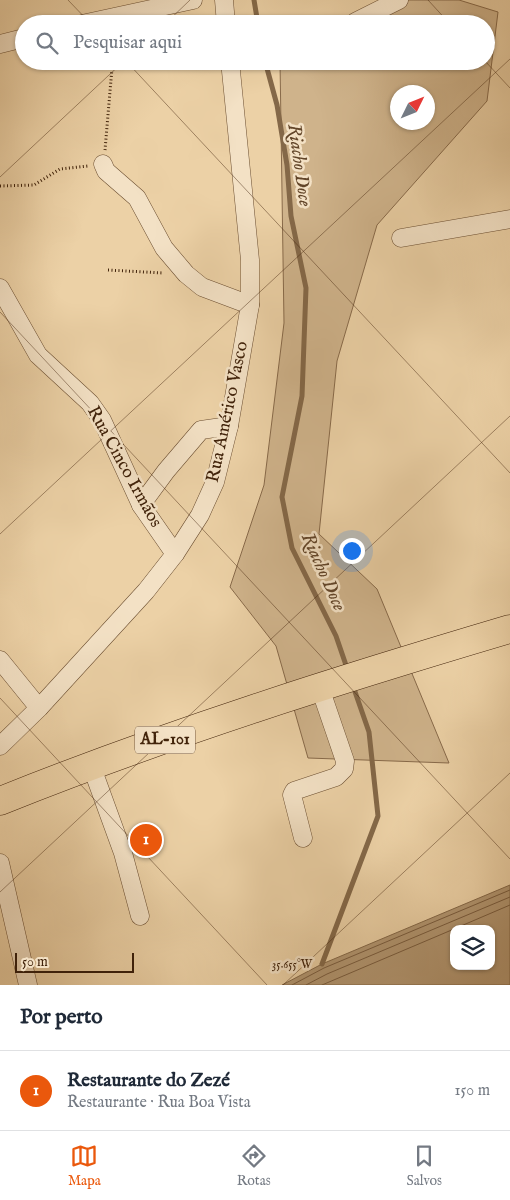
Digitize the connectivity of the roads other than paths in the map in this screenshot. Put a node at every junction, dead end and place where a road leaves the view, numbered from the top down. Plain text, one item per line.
1 (193, 0) edge
2 (224, 0) edge
3 (399, 0) edge
4 (124, 15) edge
5 (225, 15) edge
6 (369, 15) edge
7 (15, 40) edge
8 (0, 44) edge
9 (231, 70) edge
10 (103, 164) road end
11 (510, 219) edge
12 (401, 238) dead end
13 (0, 288) edge
14 (250, 306) junction
15 (229, 426) junction
16 (141, 505) junction
17 (175, 554) junction
18 (510, 629) edge
19 (0, 660) edge
20 (326, 686) junction
21 (39, 708) junction
22 (0, 746) edge
23 (91, 764) junction
24 (0, 801) edge
25 (303, 838) dead end
26 (0, 863) edge
27 (4, 904) edge
28 (140, 916) dead end
29 (28, 985) edge

1 - 4 street
2 - 5 street
3 - 6 street
7 - 8 street
9 - 14 street, Rua Américo Vasco
10 - 14 street
11 - 12 street
13 - 16 street, Rua Cinco Irmãos
14 - 15 street, Rua Américo Vasco
15 - 16 street
15 - 17 street, Rua Américo Vasco
16 - 17 street, Rua Cinco Irmãos
17 - 21 street, Rua Américo Vasco
18 - 20 main road, AL-101
19 - 21 street
20 - 23 main road, AL-101
20 - 25 street
21 - 22 street, Rua Américo Vasco
23 - 24 main road, AL-101
23 - 28 street
26 - 27 street
27 - 29 street

